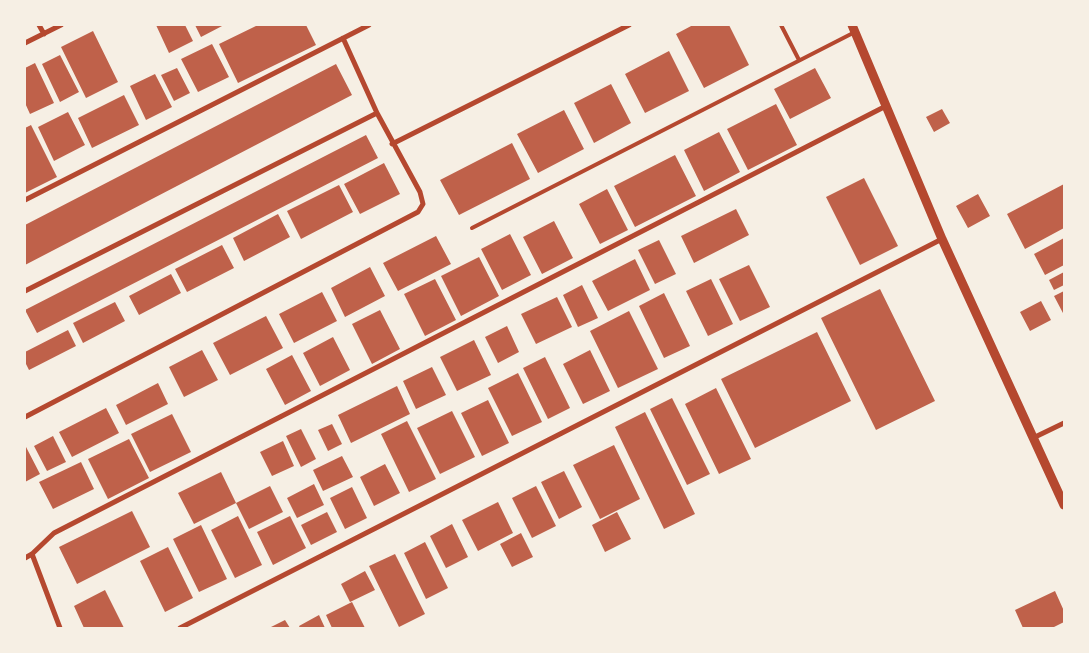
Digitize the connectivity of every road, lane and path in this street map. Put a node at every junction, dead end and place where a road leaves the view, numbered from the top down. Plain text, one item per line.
1 (39, 25) edge
2 (61, 25) edge
3 (369, 25) edge
4 (630, 25) edge
5 (781, 25) edge
6 (853, 28) edge
7 (44, 34) junction
8 (343, 38) junction
9 (25, 43) edge
10 (799, 60) junction
11 (886, 106) junction
12 (377, 113) junction
13 (392, 144) junction
14 (25, 200) edge
15 (472, 228) dead end
16 (942, 239) junction
17 (25, 291) edge
18 (25, 417) edge
19 (1064, 423) edge
20 (1032, 438) junction
21 (1064, 505) edge
22 (32, 554) junction
23 (25, 558) edge
24 (60, 628) edge
25 (180, 628) edge

1 - 7 street
2 - 7 street
3 - 8 street
4 - 13 street
5 - 10 lane
6 - 10 lane
6 - 11 street
7 - 9 street
8 - 12 street
8 - 14 street
10 - 15 lane
11 - 16 street
11 - 22 street
12 - 13 street
12 - 17 street
13 - 18 street
16 - 20 street
16 - 25 street
19 - 20 street
20 - 21 street
22 - 23 street
22 - 24 street

